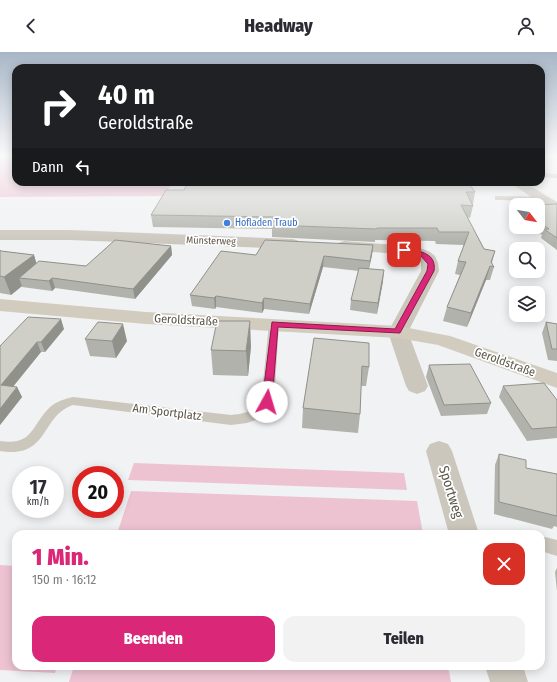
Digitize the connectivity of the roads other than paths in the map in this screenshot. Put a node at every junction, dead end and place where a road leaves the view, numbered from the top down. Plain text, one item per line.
1 (521, 186) edge
2 (498, 198) dead end
3 (509, 198) edge
4 (540, 198) edge
5 (545, 201) edge
6 (557, 208) edge
7 (0, 234) edge
8 (305, 245) edge
9 (327, 246) edge
10 (0, 305) edge
11 (274, 324) junction
12 (398, 332) junction
13 (557, 381) edge
14 (416, 386) dead end
15 (0, 446) edge
16 (439, 451) dead end
17 (463, 530) edge
18 (505, 670) edge
19 (509, 682) edge

1 - 4 street
2 - 3 lane
5 - 6 street
7 - 8 street, Münsterweg
9 - 12 street
10 - 11 street, Geroldstraße
11 - 12 street, Geroldstraße
11 - 15 lane, Am Sportplatz
12 - 13 street, Geroldstraße
12 - 14 street
16 - 17 street, Sportweg
18 - 19 street

